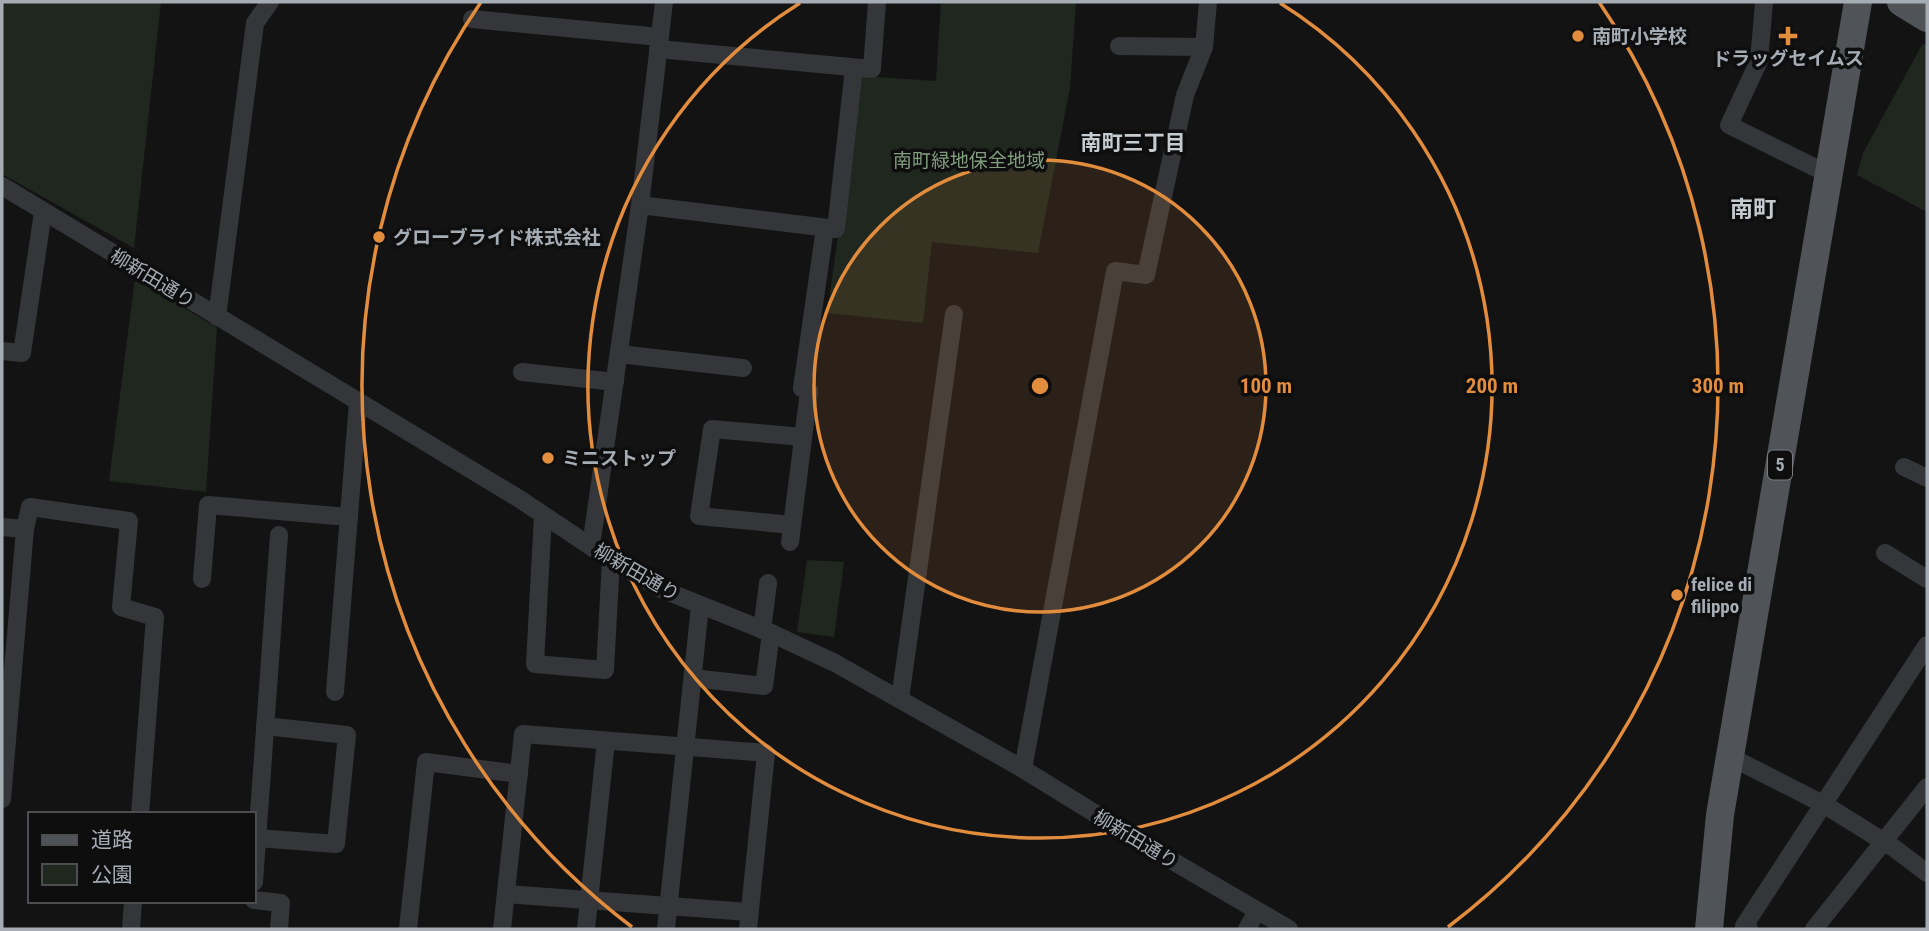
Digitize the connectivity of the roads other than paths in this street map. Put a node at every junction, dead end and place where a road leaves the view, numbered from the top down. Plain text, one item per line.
1 (270, 2) edge
2 (664, 2) edge
3 (877, 2) edge
4 (1208, 2) edge
5 (1764, 2) edge
6 (1858, 2) edge
7 (1901, 2) edge
8 (1927, 18) edge
9 (472, 19) dead end
10 (659, 43) junction
11 (1119, 46) dead end
12 (1204, 47) junction
13 (854, 68) junction
14 (1830, 175) junction
15 (2, 186) edge
16 (640, 205) junction
17 (43, 212) junction
18 (825, 228) junction
19 (954, 314) dead end
20 (217, 317) junction
21 (2, 351) edge
22 (619, 354) junction
23 (743, 368) dead end
24 (522, 372) dead end
25 (615, 382) junction
26 (358, 402) junction
27 (803, 437) junction
28 (1904, 467) dead end
29 (1927, 478) edge
30 (543, 515) junction
31 (349, 517) junction
32 (2, 527) edge
33 (25, 529) junction
34 (279, 535) dead end
35 (592, 546) junction
36 (1885, 553) dead end
37 (611, 560) junction
38 (202, 579) dead end
39 (1927, 579) edge
40 (768, 583) dead end
41 (700, 606) junction
42 (766, 631) junction
43 (1927, 645) edge
44 (1920, 672) edge
45 (693, 678) junction
46 (335, 692) dead end
47 (900, 699) junction
48 (265, 726) junction
49 (606, 741) junction
50 (686, 746) junction
51 (1730, 756) junction
52 (1023, 769) junction
53 (519, 774) junction
54 (1927, 787) edge
55 (2, 799) edge
56 (1825, 804) junction
57 (139, 812) edge
58 (257, 838) junction
59 (1883, 842) junction
60 (256, 853) edge
61 (1927, 873) edge
62 (506, 894) junction
63 (256, 900) edge
64 (589, 900) junction
65 (133, 903) edge
66 (669, 906) junction
67 (1257, 911) junction
68 (748, 920) edge
69 (131, 929) edge
70 (279, 929) edge
71 (408, 929) edge
72 (502, 929) edge
73 (586, 929) edge
74 (666, 929) edge
75 (1247, 929) edge
76 (1289, 929) edge
77 (1709, 929) edge
78 (1749, 929) edge
79 (1814, 929) edge

1 - 20 street
2 - 10 street
3 - 13 street
4 - 12 street
5 - 14 street
6 - 14 main road, 5
7 - 8 main road
9 - 10 street
10 - 13 street
10 - 16 street
11 - 12 street
12 - 52 street
13 - 18 street
14 - 51 main road, 5
15 - 17 street, 柳新田通り
16 - 18 street
16 - 22 street
17 - 20 street, 柳新田通り
17 - 21 street
18 - 27 street
19 - 47 street
20 - 26 street, 柳新田通り
22 - 23 street
22 - 25 street
24 - 25 street
25 - 35 street
26 - 30 street, 柳新田通り
26 - 31 street
27 - 27 street
28 - 29 street
30 - 35 street, 柳新田通り
30 - 37 street
31 - 38 street
31 - 46 street
32 - 33 street
33 - 55 street
33 - 57 street
34 - 48 street
35 - 37 street, 柳新田通り
36 - 39 street
37 - 41 street, 柳新田通り
40 - 42 street
41 - 42 street, 柳新田通り
41 - 45 street
42 - 45 street
42 - 47 street, 柳新田通り
43 - 44 street
44 - 56 street
45 - 50 street
47 - 52 street, 柳新田通り
48 - 58 street
48 - 58 street
49 - 50 street
49 - 53 street
49 - 64 street
50 - 66 street
50 - 68 street
51 - 56 street
51 - 77 main road, 5
52 - 67 street, 柳新田通り
53 - 62 street
53 - 71 street
54 - 59 street
56 - 59 street
56 - 78 street
58 - 60 street
59 - 61 street
59 - 79 street
62 - 64 street
62 - 72 street
63 - 70 street
64 - 66 street
64 - 73 street
65 - 69 street
66 - 68 street
66 - 74 street
67 - 75 street
67 - 76 street, 柳新田通り

